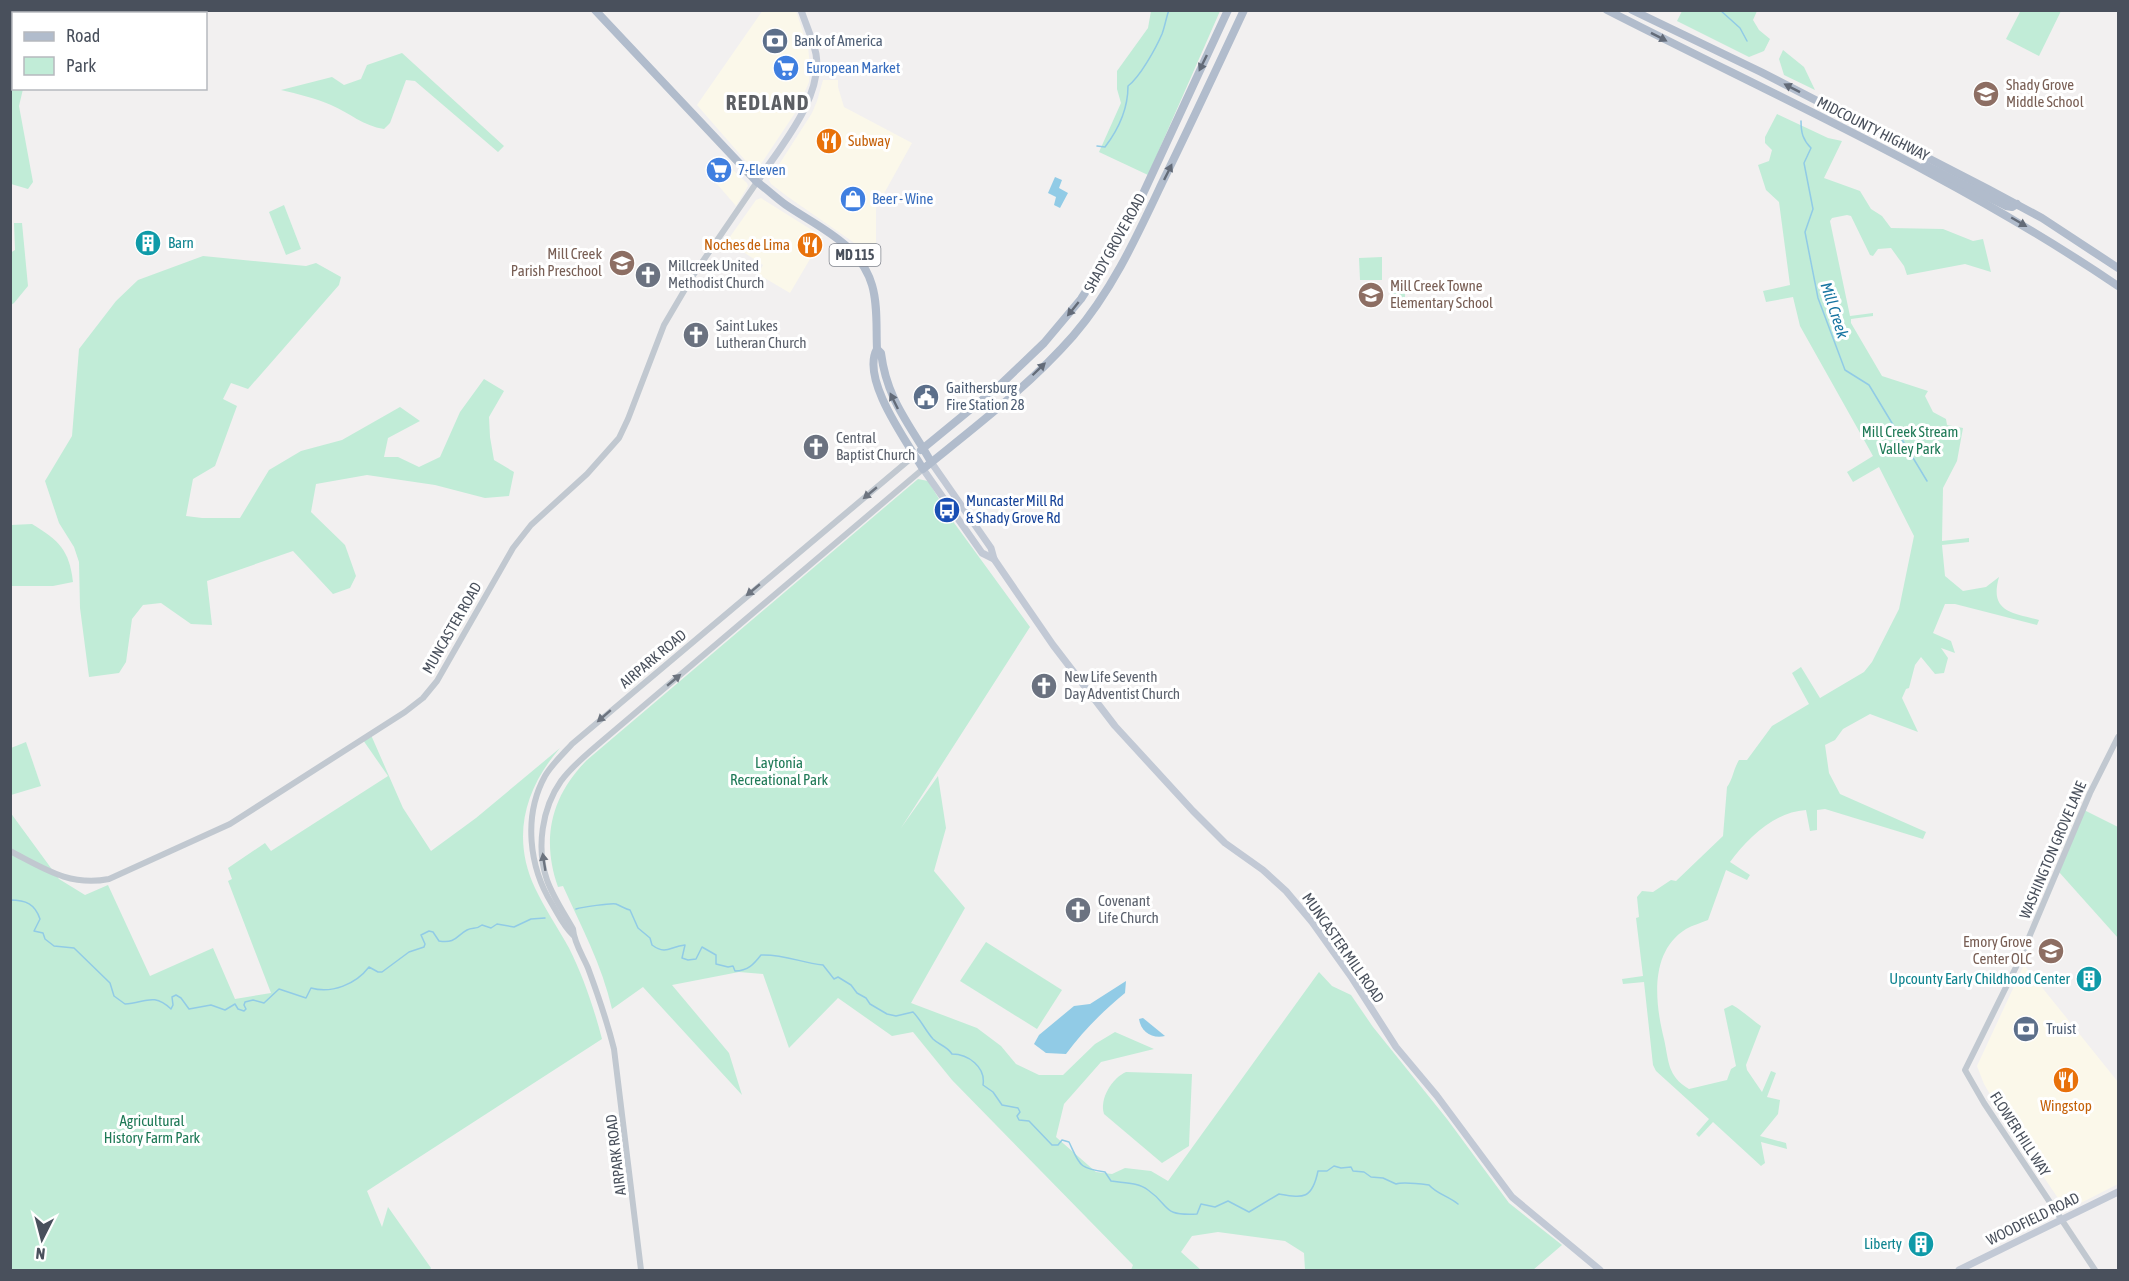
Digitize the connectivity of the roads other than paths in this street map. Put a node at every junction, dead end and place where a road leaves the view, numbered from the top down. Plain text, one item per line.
1 (595, 10) edge
2 (801, 10) edge
3 (1228, 10) edge
4 (1244, 10) edge
5 (1607, 10) edge
6 (1632, 10) edge
7 (1880, 147) junction
8 (757, 182) junction
9 (2017, 204) junction
10 (2118, 268) edge
11 (2118, 286) edge
12 (877, 349) junction
13 (923, 448) junction
14 (915, 455) junction
15 (931, 462) junction
16 (923, 468) junction
17 (994, 559) junction
18 (2118, 737) edge
19 (10, 851) edge
20 (573, 935) junction
21 (1965, 1070) joint
22 (2118, 1192) edge
23 (2062, 1220) junction
24 (641, 1270) edge
25 (1600, 1270) edge
26 (1959, 1270) edge
27 (2095, 1270) edge

1 - 8 main road, MUNCASTER MILL ROAD / MD 115
2 - 8 main road
3 -> 13 main road, SHADY GROVE ROAD
15 -> 4 main road, SHADY GROVE ROAD
5 -> 7 main road, MIDCOUNTY HIGHWAY
9 -> 6 main road, MIDCOUNTY HIGHWAY
7 - 9 main road
7 -> 11 main road, MIDCOUNTY HIGHWAY
8 - 12 main road, MUNCASTER MILL ROAD / MD 115
8 - 19 street, MUNCASTER ROAD
9 - 10 main road, MIDCOUNTY HIGHWAY
13 -> 12 main road, MUNCASTER MILL ROAD / MD 115
12 - 14 main road, MUNCASTER MILL ROAD / MD 115
13 - 14 main road, SHADY GROVE ROAD
13 - 15 main road, MUNCASTER MILL ROAD / MD 115
14 - 16 main road, MUNCASTER MILL ROAD / MD 115
14 -> 20 street, AIRPARK ROAD
15 - 16 main road, SHADY GROVE ROAD
15 - 17 main road, MUNCASTER MILL ROAD / MD 115
16 - 17 main road, MUNCASTER MILL ROAD / MD 115
20 -> 16 street, AIRPARK ROAD
17 - 25 main road, MUNCASTER MILL ROAD / MD 115
18 - 21 street, WASHINGTON GROVE LANE
20 - 24 street, AIRPARK ROAD
21 - 23 street, FLOWER HILL WAY
22 - 23 main road, WOODFIELD ROAD
23 - 26 main road, WOODFIELD ROAD
23 - 27 street, FLOWER HILL WAY

